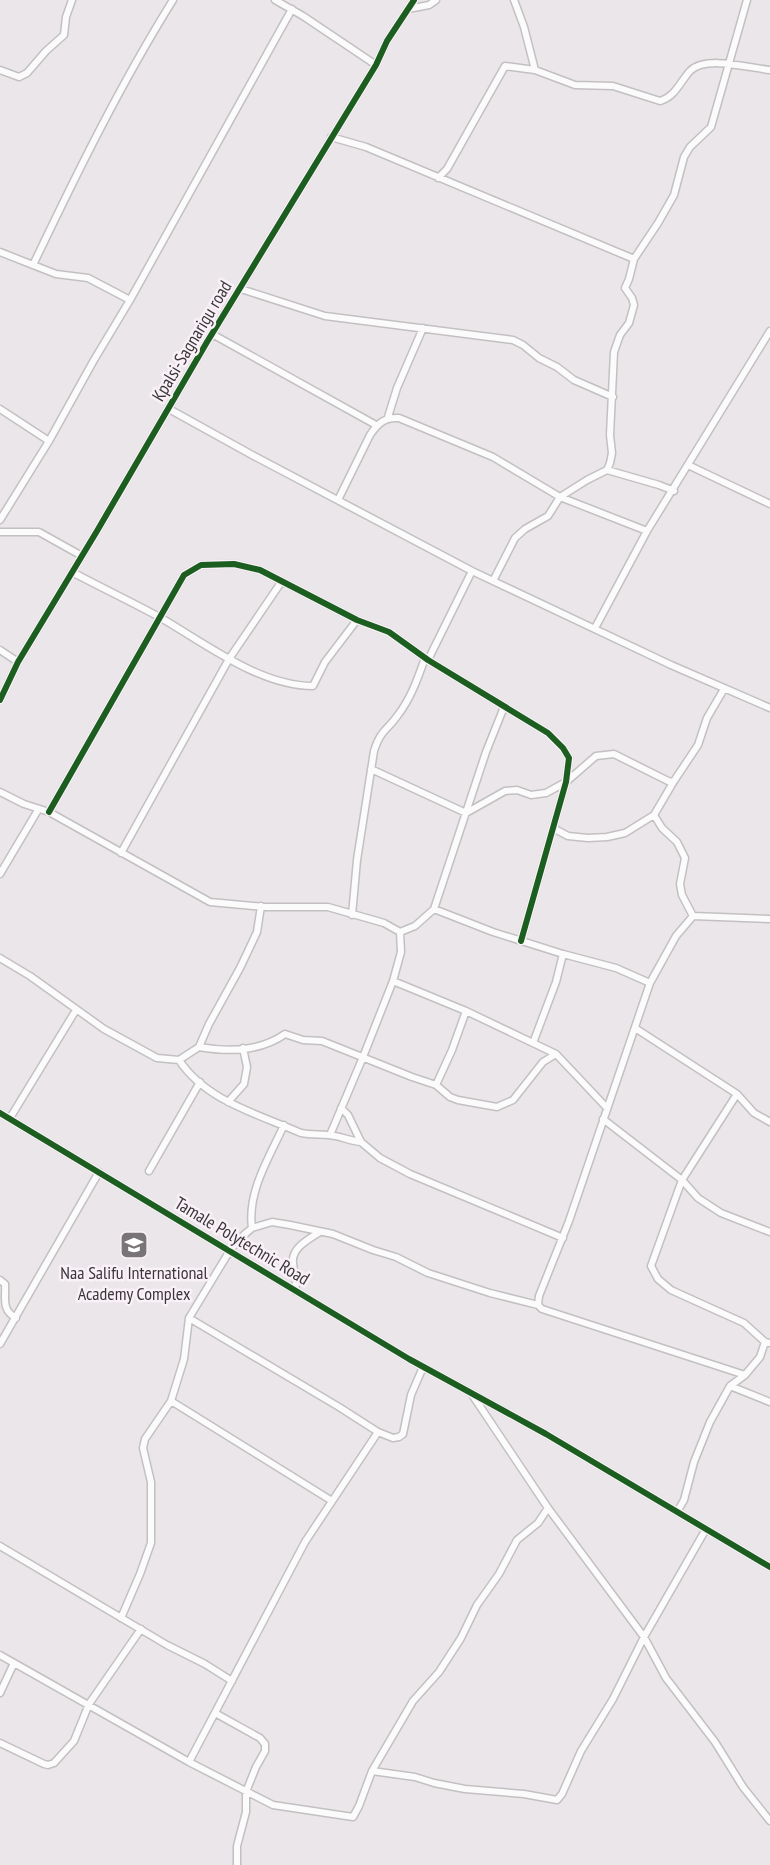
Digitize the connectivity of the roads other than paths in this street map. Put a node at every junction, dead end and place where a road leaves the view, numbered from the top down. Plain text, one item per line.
1 (72, 0) edge
2 (173, 0) edge
3 (275, 0) edge
4 (414, 0) edge
5 (436, 0) edge
6 (514, 0) edge
7 (746, 0) edge
8 (292, 9) junction
9 (408, 10) junction
10 (376, 64) junction
11 (728, 64) junction
12 (0, 70) edge
13 (535, 70) junction
14 (770, 70) edge
15 (331, 137) junction
16 (438, 178) junction
17 (0, 252) edge
18 (634, 259) junction
19 (34, 265) junction
20 (241, 289) junction
21 (130, 300) junction
22 (423, 328) junction
23 (770, 331) edge
24 (212, 334) junction
25 (613, 397) junction
26 (0, 409) edge
27 (169, 409) junction
28 (388, 418) junction
29 (376, 425) junction
30 (49, 441) junction
31 (688, 465) junction
32 (607, 470) junction
33 (674, 491) junction
34 (560, 497) junction
35 (338, 500) junction
36 (770, 504) edge
37 (0, 520) edge
38 (647, 531) junction
39 (0, 532) edge
40 (82, 556) junction
41 (472, 571) junction
42 (72, 572) junction
43 (282, 581) junction
44 (493, 581) junction
45 (160, 618) junction
46 (357, 620) junction
47 (595, 628) junction
48 (0, 650) edge
49 (229, 659) junction
50 (427, 659) junction
51 (18, 662) junction
52 (724, 689) junction
53 (0, 700) edge
54 (504, 707) junction
55 (770, 708) edge
56 (371, 769) junction
57 (674, 781) junction
58 (566, 782) junction
59 (0, 790) edge
60 (38, 810) junction
61 (49, 812) junction
62 (466, 813) junction
63 (654, 816) junction
64 (554, 828) junction
65 (121, 853) junction
66 (0, 874) edge
67 (261, 906) junction
68 (434, 909) junction
69 (352, 915) junction
70 (692, 916) junction
71 (770, 919) edge
72 (400, 932) junction
73 (521, 941) junction
74 (563, 954) junction
75 (0, 958) edge
76 (393, 981) junction
77 (650, 983) junction
78 (76, 1010) junction
79 (466, 1011) junction
80 (635, 1028) junction
81 (533, 1043) junction
82 (199, 1047) junction
83 (243, 1048) junction
84 (556, 1054) junction
85 (363, 1057) junction
86 (179, 1060) junction
87 (200, 1082) junction
88 (436, 1085) junction
89 (737, 1094) junction
90 (228, 1102) junction
91 (341, 1108) junction
92 (607, 1108) junction
93 (0, 1113) edge
94 (10, 1118) junction
95 (603, 1119) junction
96 (770, 1122) edge
97 (284, 1125) junction
98 (330, 1135) junction
99 (361, 1142) junction
100 (149, 1171) dead end
101 (99, 1172) junction
102 (682, 1180) junction
103 (252, 1228) junction
104 (320, 1232) junction
105 (770, 1232) edge
106 (563, 1238) junction
107 (229, 1252) junction
108 (0, 1280) edge
109 (295, 1291) junction
110 (538, 1305) junction
111 (16, 1318) junction
112 (189, 1318) junction
113 (767, 1343) edge
114 (0, 1344) edge
115 (422, 1367) junction
116 (744, 1374) junction
117 (730, 1386) junction
118 (471, 1392) junction
119 (171, 1401) junction
120 (770, 1402) edge
121 (378, 1432) junction
122 (332, 1501) junction
123 (548, 1508) junction
124 (677, 1512) junction
125 (706, 1529) junction
126 (0, 1546) edge
127 (770, 1567) edge
128 (122, 1618) junction
129 (141, 1629) junction
130 (644, 1637) junction
131 (0, 1654) edge
132 (14, 1663) junction
133 (232, 1681) junction
134 (0, 1693) edge
135 (88, 1704) junction
136 (215, 1713) junction
137 (0, 1742) edge
138 (189, 1762) junction
139 (372, 1771) junction
140 (246, 1792) junction
141 (770, 1821) edge
142 (237, 1865) edge

1 - 12 street
2 - 19 street
3 - 8 street
4 - 9 street, Kpalsi-Sagnarigu road
5 - 9 street
6 - 13 street
7 - 11 street
8 - 10 street
8 - 21 street
9 - 10 street, Kpalsi-Sagnarigu road
10 - 15 street, Kpalsi-Sagnarigu road
11 - 13 street
11 - 14 street
11 - 18 street
13 - 16 street
15 - 16 street
15 - 20 street, Kpalsi-Sagnarigu road
16 - 18 street
17 - 19 street
18 - 25 street
19 - 21 street
20 - 22 street
20 - 24 street, Kpalsi-Sagnarigu road
21 - 30 street
22 - 25 street
22 - 28 street
23 - 31 street
24 - 27 street, Kpalsi-Sagnarigu road
24 - 29 street
25 - 32 street
26 - 30 street
27 - 35 street
27 - 40 street, Kpalsi-Sagnarigu road
28 - 29 street
28 - 34 street
29 - 35 street
30 - 37 street
31 - 33 street
31 - 36 street
32 - 33 street
32 - 34 street
33 - 38 street
34 - 38 street
34 - 44 street
35 - 41 street
38 - 47 street
39 - 40 street
40 - 42 street, Kpalsi-Sagnarigu road
41 - 44 street
41 - 50 street
42 - 45 street
42 - 51 street, Kpalsi-Sagnarigu road
43 - 45 street
43 - 46 street
43 - 49 street
44 - 47 street
45 - 49 street
45 - 61 street
46 - 49 street
46 - 50 street
47 - 52 street
48 - 51 street
49 - 65 street
50 - 54 street
50 - 56 street
51 - 53 street, Kpalsi-Sagnarigu road
52 - 55 street
52 - 57 street
54 - 58 street
54 - 62 street
56 - 62 street
56 - 69 street
57 - 58 street
57 - 63 street
58 - 62 street
58 - 64 street
59 - 60 street
60 - 61 street
60 - 66 street
61 - 65 street
62 - 68 street
63 - 64 street
63 - 70 street
64 - 73 street
65 - 67 street
67 - 69 street
67 - 82 street
68 - 72 street
68 - 73 street
69 - 72 street
70 - 71 street
70 - 77 street
72 - 76 street
73 - 74 street
74 - 77 street
74 - 81 street
75 - 78 street
76 - 79 street
76 - 85 street
77 - 80 street
78 - 86 street
78 - 94 street
79 - 81 street
79 - 88 street
80 - 89 street
80 - 92 street
81 - 84 street
82 - 83 street
82 - 86 street
83 - 85 street
83 - 90 street
84 - 88 street
84 - 92 street
85 - 88 street
85 - 91 street
86 - 87 street
87 - 90 street
87 - 100 street
89 - 96 street
89 - 102 street
90 - 97 street
91 - 98 street
91 - 99 street
92 - 95 street
93 - 94 street, Tamale Polytechnic Road
94 - 101 street, Tamale Polytechnic Road
95 - 102 street
95 - 106 street
97 - 98 street
97 - 103 street
98 - 99 street
99 - 106 street
101 - 107 street, Tamale Polytechnic Road
101 - 111 street
102 - 105 street
102 - 113 street
103 - 104 street
103 - 107 street
104 - 109 street
104 - 110 street
106 - 110 street
107 - 109 street, Tamale Polytechnic Road
107 - 112 street
108 - 111 street
109 - 115 street, Tamale Polytechnic Road
110 - 116 street
111 - 114 street
112 - 119 street
112 - 121 street
113 - 116 street
115 - 118 street, Tamale Polytechnic Road
115 - 121 street
116 - 117 street
117 - 120 street
117 - 124 street
118 - 123 street
118 - 124 street, Tamale Polytechnic Road
119 - 122 street
119 - 128 street
121 - 122 street
122 - 133 street
123 - 130 street
123 - 139 street
124 - 125 street, Tamale Polytechnic Road
125 - 127 street, Tamale Polytechnic Road
125 - 130 street
126 - 128 street
128 - 129 street
129 - 133 street
129 - 135 street
130 - 139 street
130 - 141 street
131 - 132 street
132 - 134 street
132 - 135 street
133 - 136 street
135 - 137 street
135 - 138 street
136 - 138 street
136 - 140 street
138 - 140 street
139 - 140 street
140 - 142 street

